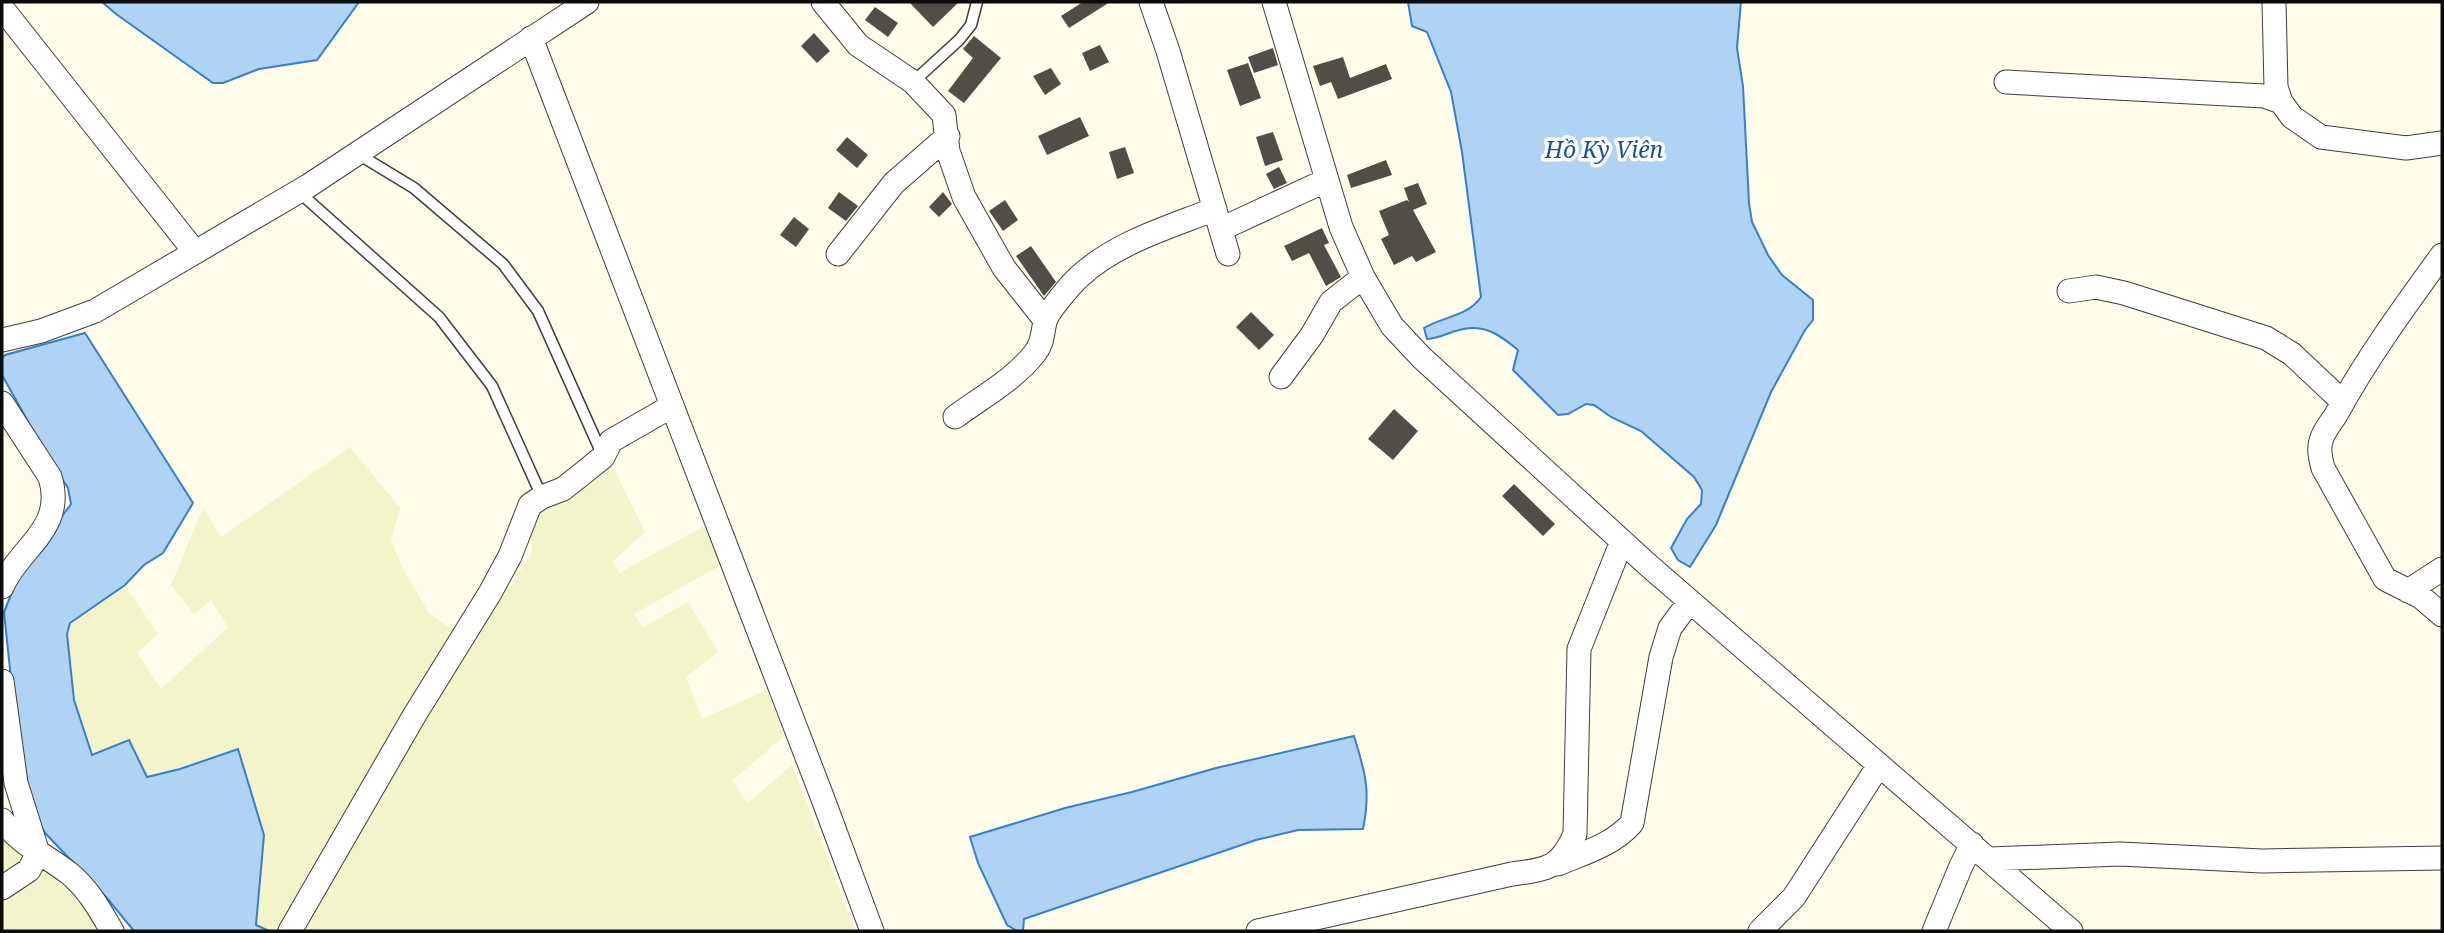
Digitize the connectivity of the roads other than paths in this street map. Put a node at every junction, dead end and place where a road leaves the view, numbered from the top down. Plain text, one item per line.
1 (587, 2) edge
2 (823, 2) edge
3 (977, 2) edge
4 (1150, 2) edge
5 (1274, 2) edge
6 (2274, 2) edge
7 (2, 8) edge
8 (531, 38) junction
9 (913, 82) junction
10 (2006, 82) dead end
11 (2281, 102) junction
12 (948, 136) junction
13 (2442, 143) edge
14 (358, 154) junction
15 (1327, 180) junction
16 (299, 192) junction
17 (1218, 219) junction
18 (195, 253) junction
19 (838, 254) dead end
20 (1228, 254) dead end
21 (2442, 255) edge
22 (1363, 277) junction
23 (2069, 291) dead end
24 (1045, 320) junction
25 (2, 340) edge
26 (1281, 377) dead end
27 (2343, 401) junction
28 (2, 403) edge
29 (672, 406) junction
30 (956, 417) dead end
31 (603, 457) junction
32 (542, 497) junction
33 (1622, 541) junction
34 (2442, 569) edge
35 (2, 587) edge
36 (2408, 591) junction
37 (1690, 601) junction
38 (2442, 615) edge
39 (2, 681) edge
40 (1879, 765) junction
41 (2, 820) edge
42 (1972, 844) junction
43 (38, 853) junction
44 (2442, 858) edge
45 (1990, 859) junction
46 (1555, 865) junction
47 (2, 888) edge
48 (112, 931) edge
49 (290, 931) edge
50 (872, 931) edge
51 (1258, 931) edge
52 (1760, 931) edge
53 (1934, 931) edge
54 (2071, 931) edge

1 - 8 street
2 - 9 street
3 - 9 lane
4 - 17 street
5 - 15 street
6 - 11 street
7 - 18 street
8 - 14 street
8 - 29 street
9 - 12 street
10 - 11 street
11 - 13 street
12 - 19 street
12 - 24 street
14 - 16 street
14 - 31 lane
15 - 17 street
15 - 22 street
16 - 18 street
16 - 32 lane
17 - 20 street
17 - 24 street
18 - 25 street
21 - 27 street
22 - 26 street
22 - 33 street
23 - 27 street
24 - 30 street
27 - 36 street
28 - 35 street
29 - 31 street
29 - 50 street
31 - 32 street
32 - 49 street
33 - 37 street
33 - 46 street
34 - 36 street
36 - 38 street
37 - 40 street
37 - 46 street
39 - 43 street
40 - 42 street
40 - 52 street
41 - 43 street
42 - 45 street
42 - 53 street
43 - 47 street
43 - 48 street
44 - 45 street
45 - 54 street
46 - 51 street

